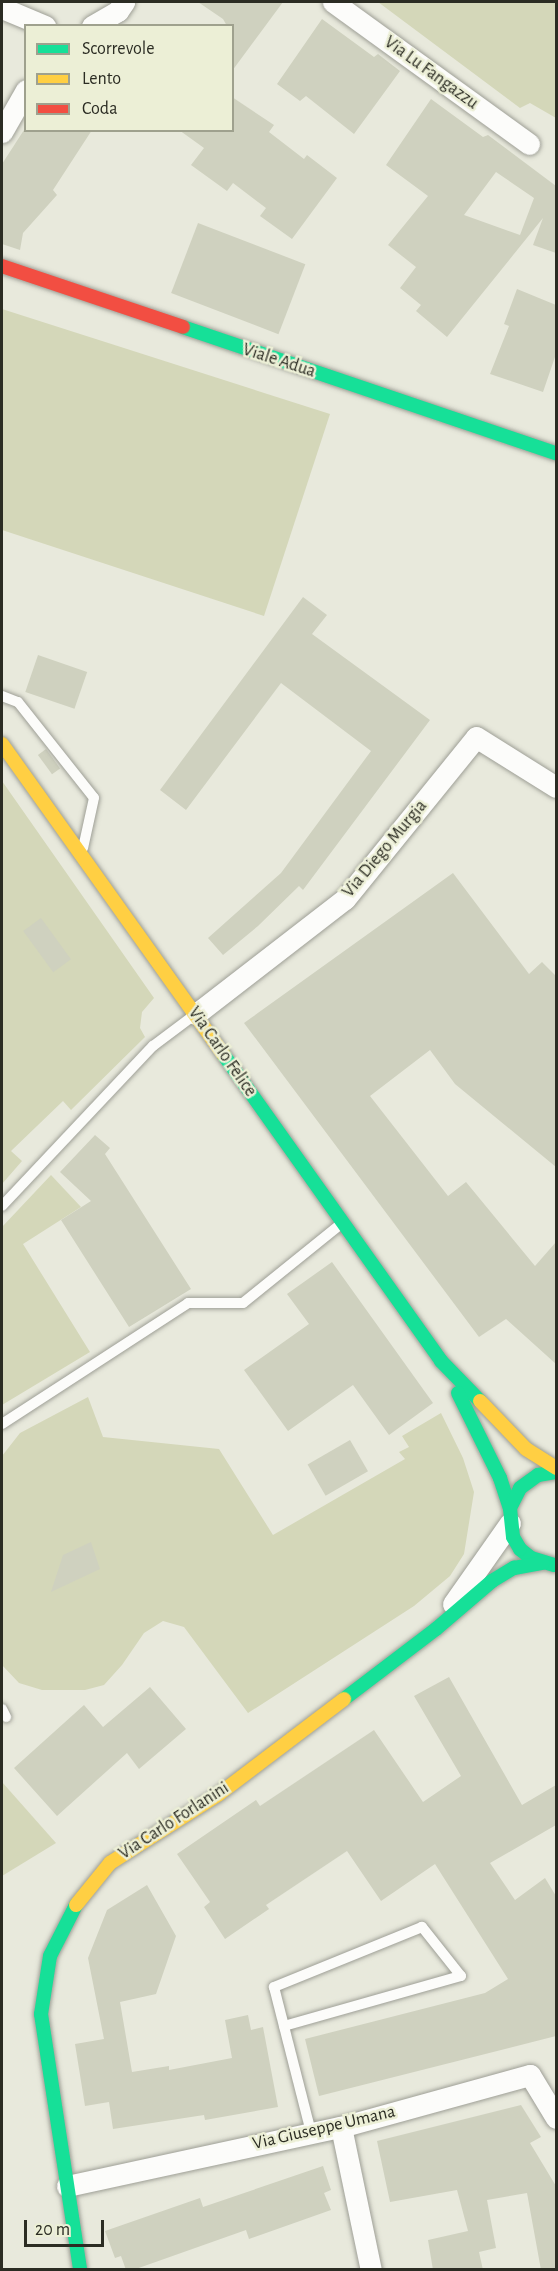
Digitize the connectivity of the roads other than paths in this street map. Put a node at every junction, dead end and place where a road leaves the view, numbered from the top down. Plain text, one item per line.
1 (124, 2) edge
2 (333, 2) edge
3 (2, 8) edge
4 (40, 24) edge
5 (95, 24) edge
6 (24, 94) edge
7 (2, 132) edge
8 (529, 144) dead end
9 (2, 266) edge
10 (556, 453) edge
11 (2, 696) edge
12 (2, 744) edge
13 (556, 787) edge
14 (81, 858) junction
15 (196, 1014) junction
16 (2, 1206) edge
17 (342, 1223) junction
18 (441, 1361) junction
19 (2, 1424) edge
20 (556, 1468) edge
21 (556, 1472) edge
22 (510, 1516) junction
23 (550, 1564) edge
24 (436, 1629) junction
25 (284, 2026) junction
26 (556, 2118) edge
27 (341, 2127) junction
28 (311, 2132) junction
29 (68, 2186) junction
30 (80, 2270) edge
31 (371, 2270) edge

1 - 5 street
2 - 8 street, Via Lu Fangazzu
3 - 4 street
6 - 7 street
9 - 10 main road, Viale Adua
11 - 14 lane
12 - 14 main road, Via Carlo Felice
13 - 15 street, Via Diego Murgia
14 - 15 main road, Via Carlo Felice
15 - 16 lane
15 - 17 main road, Via Carlo Felice
17 - 18 main road, Via Carlo Felice
17 - 19 lane
18 - 20 main road, Via Carlo Felice
18 - 22 main road, Via Carlo Felice
21 - 22 main road
22 - 23 main road, Via Carlo Felice
22 - 24 street, Via Carlo Forlanini
23 - 24 main road, Via Carlo Forlanini
24 - 29 main road, Via Carlo Forlanini
25 - 25 lane
25 - 28 lane
26 - 27 street, Via Giuseppe Umana
27 - 28 street, Via Giuseppe Umana
27 - 31 street
28 - 29 street, Via Giuseppe Umana
29 - 30 main road, Via Carlo Forlanini

